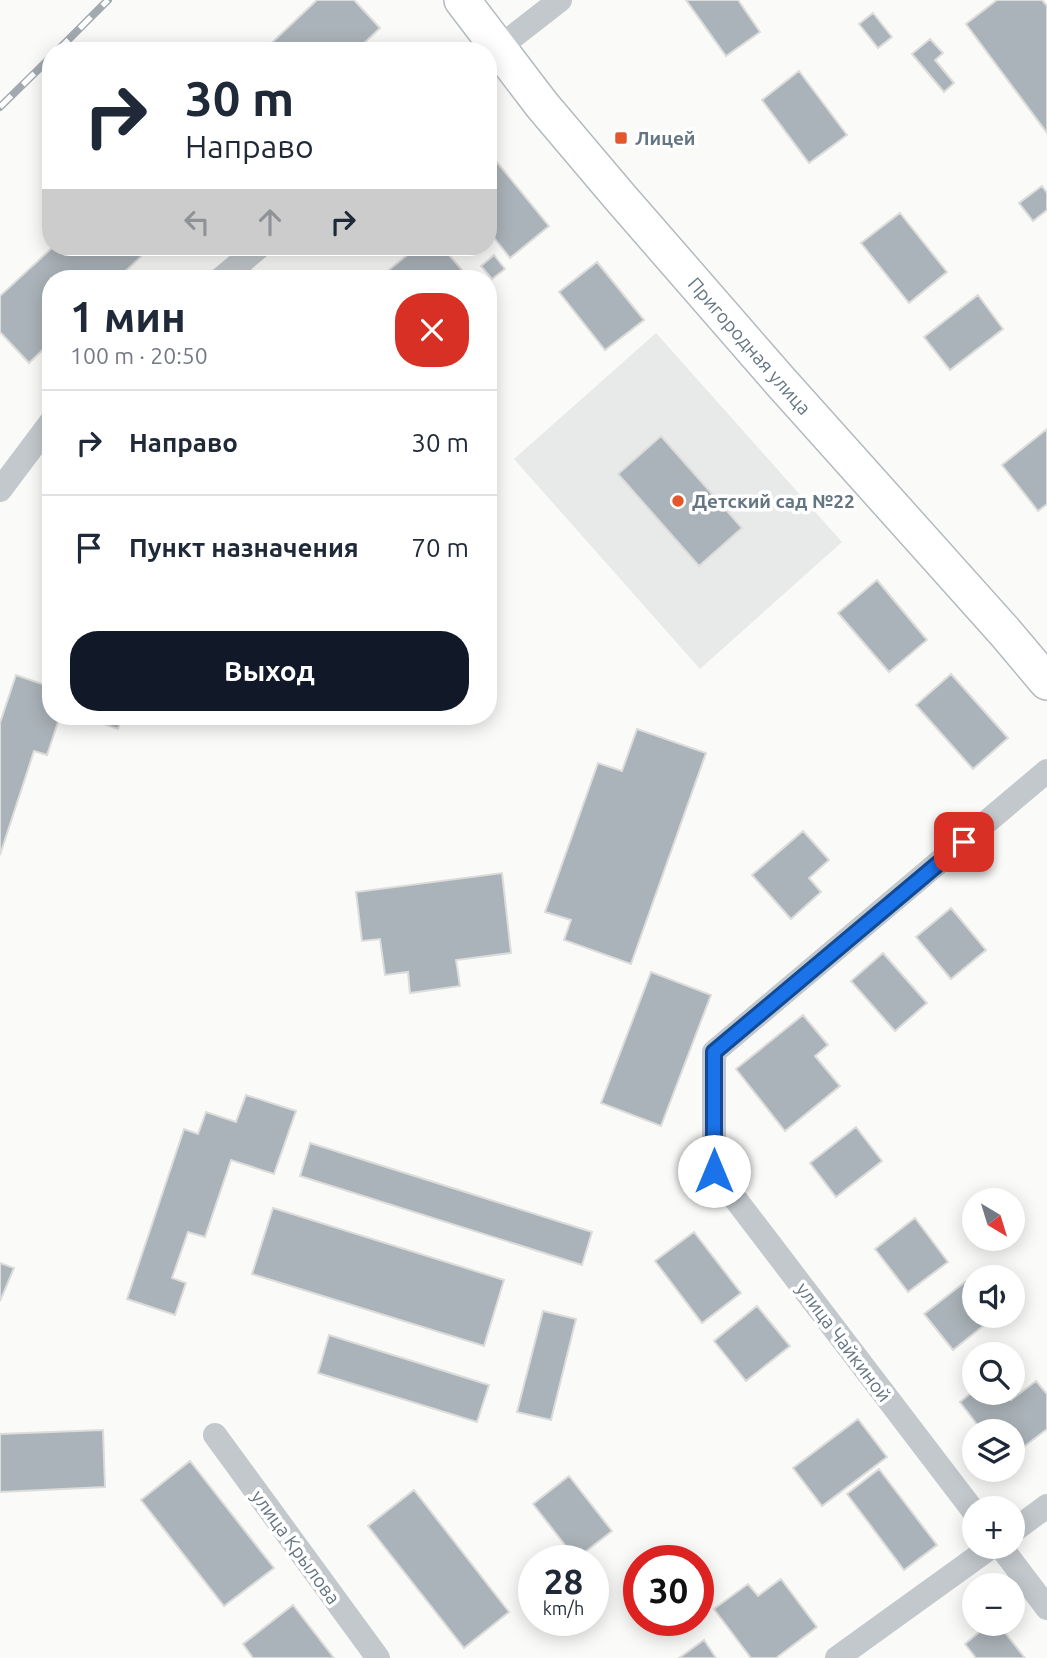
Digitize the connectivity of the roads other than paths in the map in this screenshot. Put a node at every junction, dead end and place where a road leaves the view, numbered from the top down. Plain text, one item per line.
1 (462, 0) edge
2 (560, 0) edge
3 (488, 42) edge
4 (497, 48) edge
5 (497, 55) edge
6 (248, 256) edge
7 (232, 270) edge
8 (42, 434) edge
9 (0, 490) edge
10 (1047, 682) edge
11 (1047, 771) edge
12 (215, 1435) dead end
13 (962, 1496) edge
14 (1047, 1506) edge
15 (1025, 1522) edge
16 (974, 1559) edge
17 (1010, 1559) edge
18 (1047, 1608) edge
19 (378, 1658) edge
20 (837, 1658) edge

1 - 3 main road, Пригородная улица
2 - 4 street
5 - 10 main road, Пригородная улица
6 - 7 street
8 - 9 street
11 - 13 street, улица Чайкиной
12 - 19 street, улица Крылова
14 - 15 street
16 - 20 street
17 - 18 street

